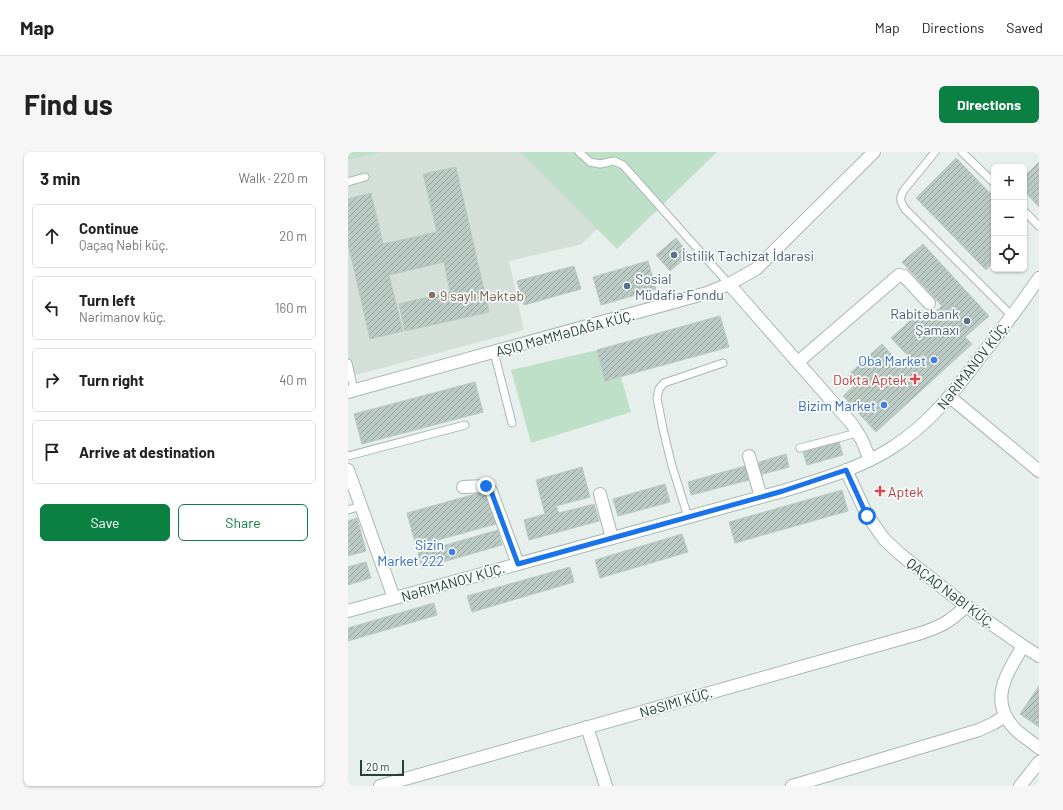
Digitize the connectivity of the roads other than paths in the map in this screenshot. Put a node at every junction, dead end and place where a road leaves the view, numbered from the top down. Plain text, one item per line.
1 (579, 152) edge
2 (874, 152) edge
3 (935, 152) edge
4 (962, 152) edge
5 (365, 177) dead end
6 (991, 180) edge
7 (348, 182) edge
8 (1027, 215) edge
9 (1039, 226) edge
10 (1039, 278) edge
11 (729, 284) junction
12 (929, 303) dead end
13 (1012, 316) junction
14 (494, 352) junction
15 (798, 362) junction
16 (723, 363) dead end
17 (348, 364) edge
18 (351, 391) edge
19 (950, 397) junction
20 (512, 422) dead end
21 (465, 425) dead end
22 (857, 433) junction
23 (800, 448) dead end
24 (348, 456) edge
25 (749, 456) dead end
26 (870, 460) junction
27 (348, 470) edge
28 (846, 470) junction
29 (1039, 471) edge
30 (463, 487) dead end
31 (600, 494) dead end
32 (761, 497) junction
33 (361, 506) junction
34 (348, 510) edge
35 (688, 516) junction
36 (612, 538) junction
37 (518, 564) junction
38 (394, 598) junction
39 (966, 606) junction
40 (348, 611) edge
41 (1023, 646) junction
42 (1039, 656) edge
43 (1006, 716) junction
44 (587, 727) junction
45 (1039, 748) edge
46 (1039, 762) edge
47 (380, 786) edge
48 (606, 786) edge
49 (792, 786) edge
50 (1020, 786) edge

1 - 11 lane
2 - 11 street
3 - 13 lane
4 - 6 lane
5 - 7 lane
8 - 9 lane
10 - 13 street, NƏRIMANOV KÜÇ.
11 - 14 street
11 - 15 street
12 - 15 street
13 - 19 street, NƏRIMANOV KÜÇ.
14 - 18 street
14 - 20 lane
15 - 22 street
16 - 35 lane
17 - 18 lane
19 - 26 street, NƏRIMANOV KÜÇ.
19 - 29 street
21 - 24 lane
22 - 23 lane
22 - 26 street
25 - 32 street
26 - 28 street, NƏRIMANOV KÜÇ.
27 - 33 street
28 - 32 street, NƏRIMANOV KÜÇ.
28 - 39 street, QAÇAQ NƏBI KÜÇ.
30 - 37 street
31 - 36 street
32 - 35 street, NƏRIMANOV KÜÇ.
33 - 34 lane
33 - 38 street
35 - 36 street, NƏRIMANOV KÜÇ.
36 - 37 street, NƏRIMANOV KÜÇ.
37 - 38 street, NƏRIMANOV KÜÇ.
38 - 40 street, NƏRIMANOV KÜÇ.
39 - 41 street, QAÇAQ NƏBI KÜÇ.
39 - 44 street, NƏSIMI KÜÇ.
41 - 42 street, QAÇAQ NƏBI KÜÇ.
41 - 43 street
43 - 45 street
43 - 49 street
44 - 47 street, NƏSIMI KÜÇ.
44 - 48 street
46 - 50 street

